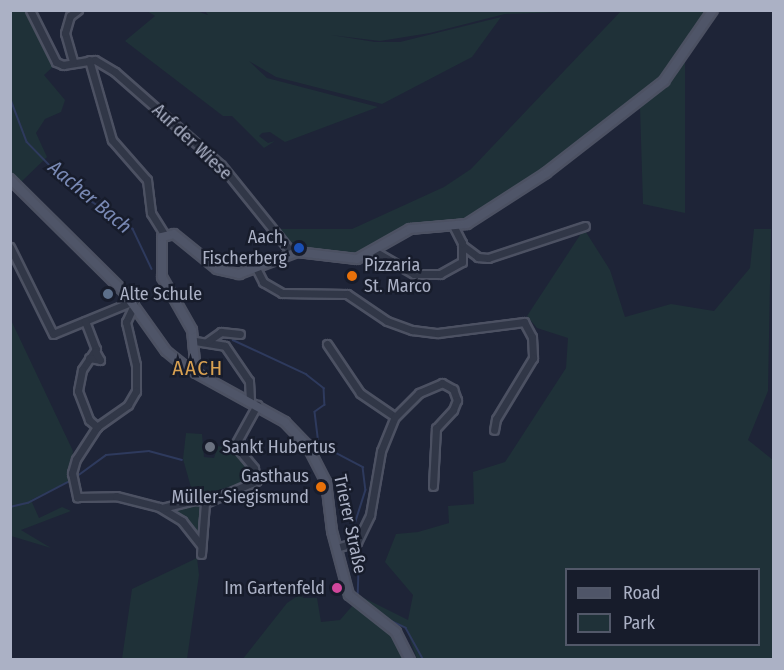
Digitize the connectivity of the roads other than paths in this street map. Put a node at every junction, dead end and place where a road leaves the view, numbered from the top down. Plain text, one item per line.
1 (30, 10) edge
2 (78, 10) edge
3 (712, 10) edge
4 (89, 60) junction
5 (73, 61) junction
6 (10, 179) edge
7 (585, 226) dead end
8 (454, 227) junction
9 (165, 235) junction
10 (462, 245) junction
11 (10, 247) edge
12 (374, 251) junction
13 (292, 253) junction
14 (256, 268) junction
15 (132, 303) junction
16 (86, 321) junction
17 (240, 334) dead end
18 (195, 341) junction
19 (208, 341) junction
20 (327, 344) dead end
21 (194, 367) junction
22 (252, 396) junction
23 (395, 417) junction
24 (97, 426) junction
25 (494, 430) dead end
26 (433, 486) dead end
27 (207, 501) junction
28 (175, 504) junction
29 (162, 508) junction
30 (171, 513) junction
31 (201, 545) junction
32 (336, 548) junction
33 (201, 554) dead end
34 (410, 660) edge

1 - 5 street, Auf der Wiese
2 - 5 street
3 - 8 main road
4 - 5 street, Auf der Wiese
4 - 9 street
4 - 13 street, Auf der Wiese
6 - 15 main road, Trierer Straße
7 - 10 street
8 - 10 street
8 - 12 main road
9 - 14 main road
9 - 18 main road
10 - 12 street
11 - 16 street
12 - 13 main road
13 - 14 main road
14 - 25 street
15 - 16 street
15 - 21 main road, Trierer Straße
15 - 24 street
16 - 24 street
17 - 19 street
18 - 19 street
18 - 21 main road
19 - 22 street
20 - 23 street
21 - 22 main road, Trierer Straße
22 - 27 street
22 - 32 main road, Trierer Straße
23 - 26 street
23 - 32 street
24 - 29 street
27 - 28 street
27 - 31 street
28 - 29 street
28 - 30 street
29 - 30 street
30 - 31 street
31 - 33 street
32 - 34 main road, Trierer Straße

